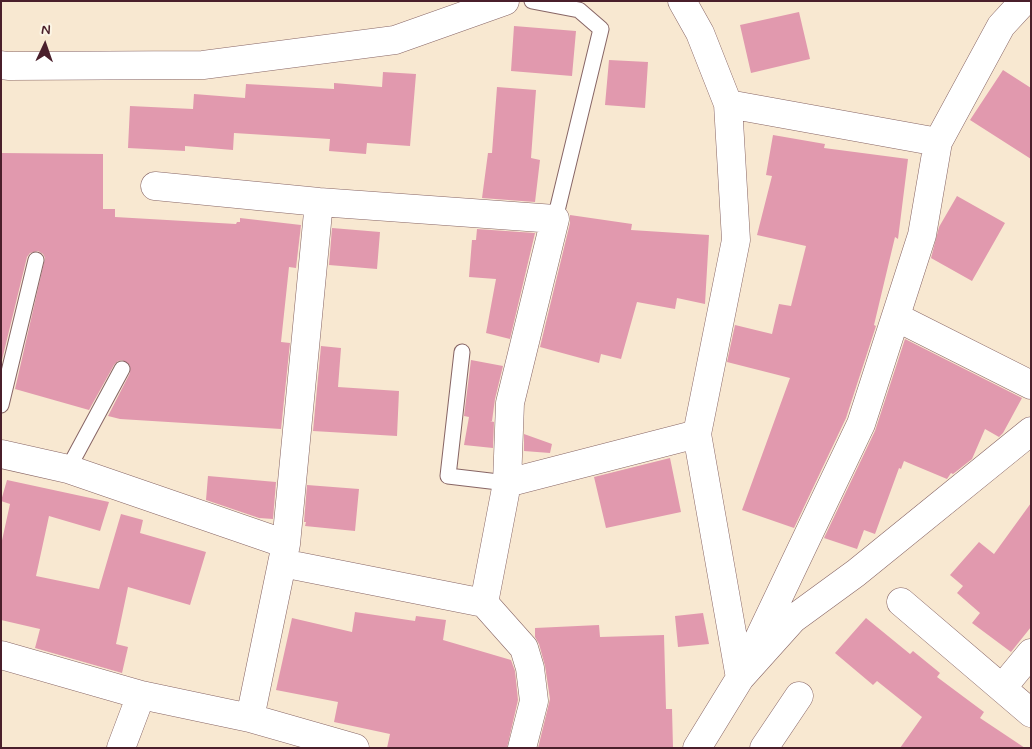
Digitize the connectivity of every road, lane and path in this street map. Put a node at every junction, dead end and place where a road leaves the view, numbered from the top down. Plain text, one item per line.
1 (504, 1) edge
2 (532, 1) edge
3 (682, 1) edge
4 (1024, 1) edge
5 (1, 65) edge
6 (728, 104) junction
7 (938, 142) junction
8 (155, 186) dead end
9 (319, 202) junction
10 (555, 219) junction
11 (36, 260) dead end
12 (896, 317) junction
13 (462, 352) dead end
14 (122, 368) dead end
15 (1031, 385) edge
16 (1, 405) edge
17 (1031, 431) edge
18 (697, 434) junction
19 (1, 454) edge
20 (68, 469) junction
21 (507, 483) junction
22 (284, 554) junction
23 (901, 602) dead end
24 (484, 603) junction
25 (1031, 653) edge
26 (1, 655) edge
27 (740, 678) junction
28 (1002, 688) junction
29 (141, 695) junction
30 (798, 696) dead end
31 (1031, 713) edge
32 (250, 718) junction
33 (121, 748) edge
34 (355, 748) edge
35 (522, 748) edge
36 (697, 748) edge
37 (764, 748) edge

1 - 5 street
2 - 10 lane
3 - 6 street
4 - 7 street
6 - 7 street
6 - 18 street
7 - 12 street
8 - 9 street
9 - 10 street
9 - 22 street
10 - 21 street
11 - 16 lane
12 - 15 street
12 - 27 street
13 - 21 lane
14 - 20 lane
17 - 27 street
18 - 21 street
18 - 27 street
19 - 20 street
20 - 22 street
21 - 24 street
22 - 24 street
22 - 32 street
23 - 28 street
24 - 35 street
25 - 28 street
26 - 29 street
27 - 36 street
28 - 31 street
29 - 32 street
29 - 33 street
30 - 37 street
32 - 34 street

